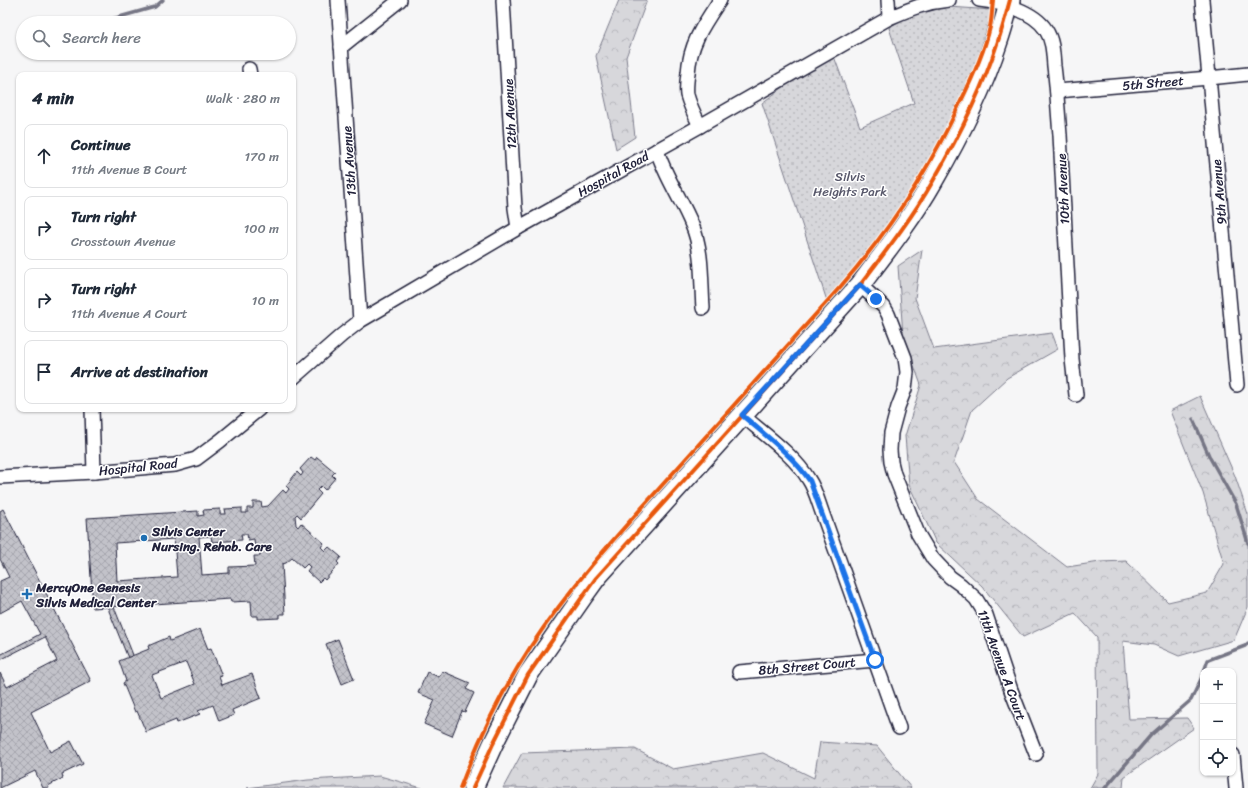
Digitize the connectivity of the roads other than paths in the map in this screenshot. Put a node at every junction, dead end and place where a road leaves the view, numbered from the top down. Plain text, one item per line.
1 (338, 0) edge
2 (400, 0) edge
3 (503, 0) edge
4 (720, 0) edge
5 (888, 0) edge
6 (949, 0) edge
7 (979, 0) edge
8 (1202, 0) edge
9 (1009, 3) edge
10 (890, 18) junction
11 (341, 47) junction
12 (1248, 74) edge
13 (1209, 78) junction
14 (1057, 91) junction
15 (700, 126) junction
16 (657, 150) junction
17 (518, 228) junction
18 (860, 285) junction
19 (703, 308) dead end
20 (360, 321) junction
21 (296, 375) edge
22 (1237, 385) dead end
23 (1076, 395) dead end
24 (92, 412) edge
25 (255, 412) edge
26 (742, 415) junction
27 (94, 472) junction
28 (0, 476) edge
29 (875, 660) junction
30 (739, 672) dead end
31 (899, 728) dead end
32 (1036, 754) dead end
33 (1235, 776) edge
34 (474, 788) edge
35 (1236, 788) edge

1 - 11 street, 13th Avenue
2 - 11 street
3 - 17 street, 12th Avenue
4 - 15 street
5 - 10 street
6 - 10 street, Hospital Road
7 - 9 street
8 - 13 street, 9th Avenue
9 - 14 street, 10th Avenue
9 - 18 street
10 - 15 street, Hospital Road
11 - 20 street, 13th Avenue
12 - 13 street, 5th Street
13 - 14 street, 5th Street
13 - 22 street, 9th Avenue
14 - 23 street, 10th Avenue
15 - 16 street, Hospital Road
16 - 17 street, Hospital Road
16 - 19 street
17 - 20 street, Hospital Road
18 - 26 street
18 - 32 street, 11th Avenue A Court
20 - 21 street, Hospital Road
24 - 27 street
25 - 27 street, Hospital Road
26 - 29 street
26 - 34 street
27 - 28 street, Hospital Road
29 - 30 street, 8th Street Court
29 - 31 street
33 - 35 street

